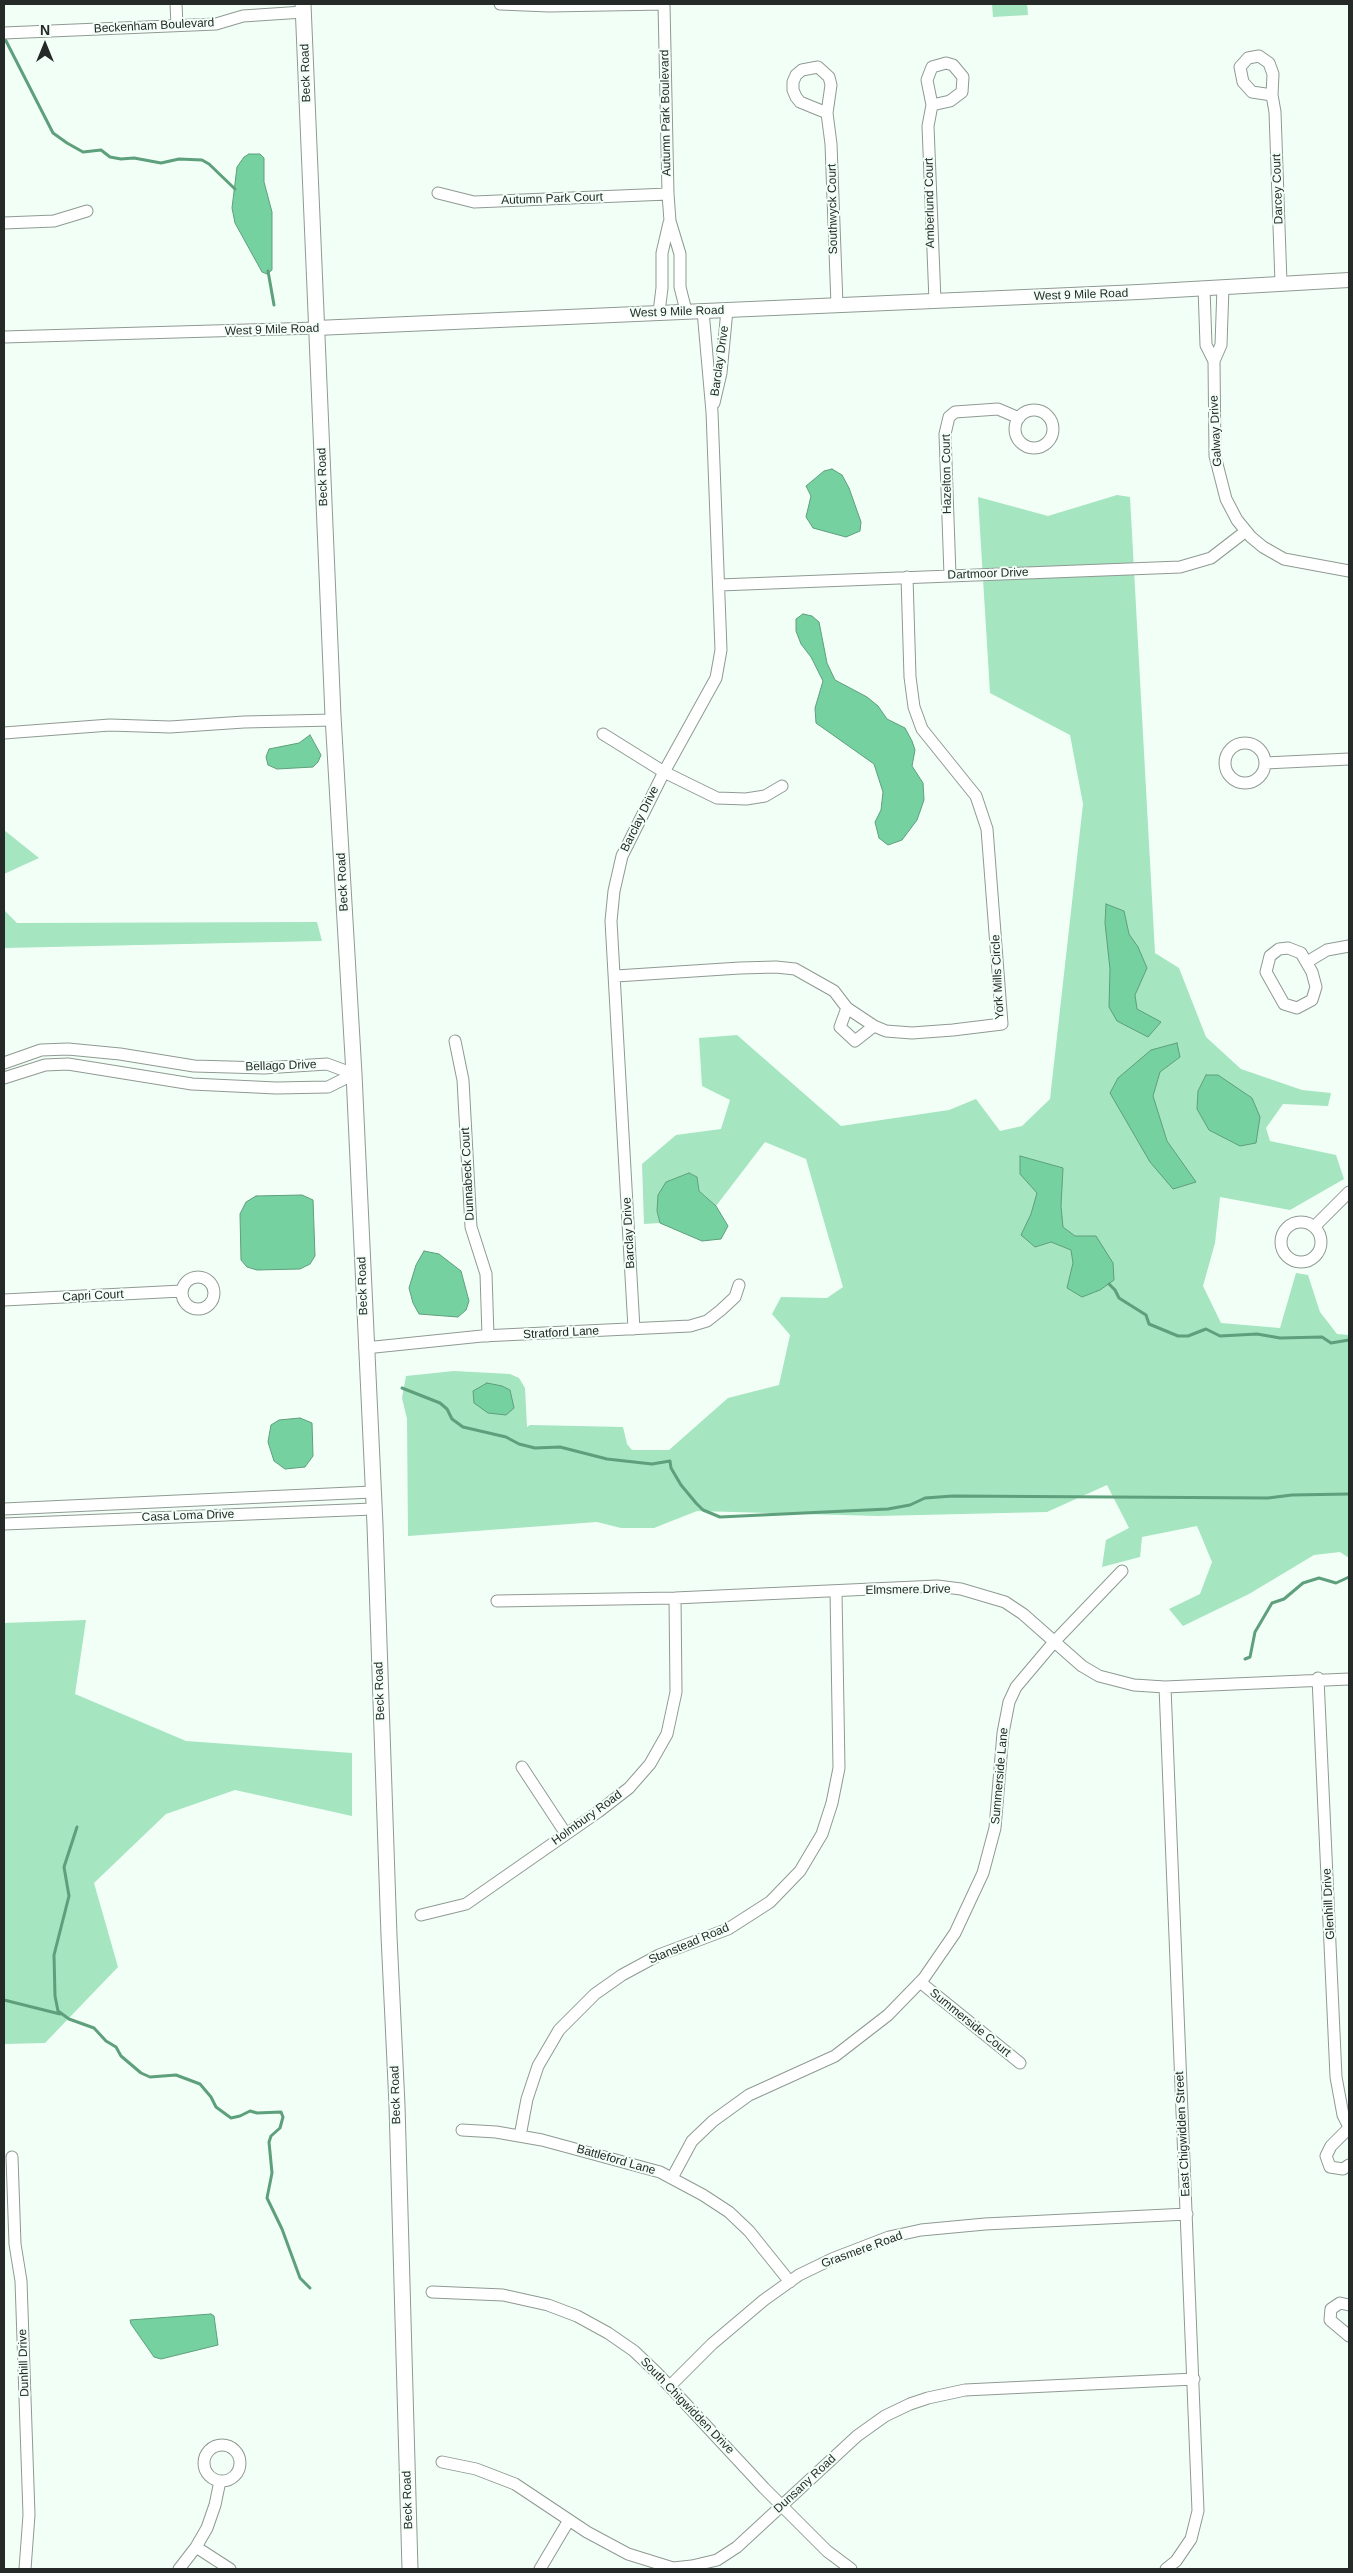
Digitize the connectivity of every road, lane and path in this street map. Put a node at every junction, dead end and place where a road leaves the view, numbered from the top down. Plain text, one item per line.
1 (176, 4) edge
2 (500, 4) edge
3 (664, 4) edge
4 (303, 8) edge
5 (178, 25) junction
6 (4, 33) edge
7 (1272, 95) dead end
8 (932, 105) dead end
9 (827, 113) dead end
10 (438, 193) dead end
11 (668, 194) junction
12 (87, 210) dead end
13 (670, 221) junction
14 (4, 223) edge
15 (1349, 280) edge
16 (1281, 283) junction
17 (1223, 287) junction
18 (1204, 288) junction
19 (935, 301) junction
20 (837, 305) junction
21 (727, 310) junction
22 (686, 311) junction
23 (702, 311) junction
24 (659, 312) junction
25 (316, 328) junction
26 (4, 336) edge
27 (1214, 361) junction
28 (712, 412) junction
29 (1019, 418) dead end
30 (1246, 531) junction
31 (1349, 570) edge
32 (950, 575) junction
33 (907, 577) junction
34 (720, 585) junction
35 (333, 720) junction
36 (4, 733) edge
37 (603, 734) dead end
38 (1349, 759) edge
39 (1265, 763) dead end
40 (664, 772) junction
41 (782, 786) dead end
42 (1349, 946) edge
43 (1307, 962) junction
44 (616, 976) junction
45 (847, 1008) junction
46 (874, 1026) junction
47 (455, 1041) dead end
48 (4, 1063) edge
49 (354, 1074) junction
50 (4, 1078) edge
51 (1349, 1192) edge
52 (1314, 1227) dead end
53 (739, 1285) dead end
54 (182, 1292) dead end
55 (4, 1300) edge
56 (634, 1329) junction
57 (488, 1336) junction
58 (365, 1348) junction
59 (372, 1492) junction
60 (4, 1509) edge
61 (373, 1509) junction
62 (4, 1524) edge
63 (1122, 1571) dead end
64 (836, 1592) junction
65 (675, 1598) junction
66 (497, 1601) dead end
67 (1054, 1642) junction
68 (1318, 1678) junction
69 (1349, 1679) edge
70 (1164, 1687) junction
71 (522, 1767) dead end
72 (566, 1834) junction
73 (421, 1916) dead end
74 (920, 1982) junction
75 (1020, 2063) dead end
76 (1349, 2127) edge
77 (462, 2130) dead end
78 (520, 2136) junction
79 (12, 2157) dead end
80 (1349, 2165) edge
81 (672, 2178) junction
82 (1187, 2214) junction
83 (790, 2282) junction
84 (432, 2292) dead end
85 (1349, 2305) edge
86 (1349, 2336) edge
87 (1194, 2379) junction
88 (670, 2386) junction
89 (442, 2462) dead end
90 (220, 2481) dead end
91 (782, 2506) junction
92 (570, 2520) junction
93 (196, 2547) junction
94 (25, 2569) edge
95 (179, 2569) edge
96 (230, 2569) edge
97 (410, 2569) edge
98 (540, 2569) edge
99 (851, 2569) edge
100 (1166, 2569) edge

1 - 5 street
2 - 3 street
3 - 11 street, Autumn Park Boulevard
4 - 5 street, Beckenham Boulevard
4 - 25 main road, Beck Road
5 - 6 street, Beckenham Boulevard
7 - 16 street, Darcey Court
8 - 19 street, Amberlund Court
9 - 20 street, Southwyck Court
10 - 11 street, Autumn Park Court
11 - 13 street, Autumn Park Boulevard
12 - 14 street
13 - 22 street, Autumn Park Boulevard
13 - 24 street, Autumn Park Boulevard
15 - 16 street, West 9 Mile Road
16 - 17 street, West 9 Mile Road
17 - 18 street, West 9 Mile Road
17 - 27 street, Galway Drive
18 - 19 street, West 9 Mile Road
18 - 27 street, Galway Drive
19 - 20 street, West 9 Mile Road
20 - 21 street, West 9 Mile Road
21 - 23 street, West 9 Mile Road
21 - 28 street, Barclay Drive
22 - 23 street, West 9 Mile Road
22 - 24 street, West 9 Mile Road
23 - 28 street, Barclay Drive
24 - 25 street, West 9 Mile Road
25 - 26 street, West 9 Mile Road
25 - 35 main road, Beck Road
27 - 30 street, Galway Drive
28 - 34 street, Barclay Drive
29 - 32 street, Hazelton Court
30 - 31 street, Galway Drive
30 - 32 street, Dartmoor Drive
32 - 33 street, Dartmoor Drive
33 - 34 street, Dartmoor Drive
33 - 46 street, York Mills Circle
34 - 40 street, Barclay Drive
35 - 36 street
35 - 49 main road, Beck Road
37 - 40 street
38 - 39 street
40 - 41 street
40 - 44 street, Barclay Drive
42 - 43 street
43 - 43 street
44 - 45 street, York Mills Circle
44 - 56 street, Barclay Drive
45 - 46 street, York Mills Circle
45 - 46 street
47 - 57 street, Dunnabeck Court
48 - 49 street, Bellago Drive
49 - 50 street, Bellago Drive
49 - 58 main road, Beck Road
51 - 52 street
53 - 56 street, Stratford Lane
54 - 55 street, Capri Court
56 - 57 street, Stratford Lane
57 - 58 street, Stratford Lane
58 - 59 main road, Beck Road
59 - 60 street, Casa Loma Drive
59 - 61 main road, Beck Road
61 - 62 street, Casa Loma Drive
61 - 97 main road, Beck Road
63 - 67 street, Summerside Lane
64 - 65 street, Elmsmere Drive
64 - 67 street, Elmsmere Drive
64 - 78 street, Stanstead Road
65 - 66 street, Elmsmere Drive
65 - 72 street, Holmbury Road
67 - 70 street, Elmsmere Drive
67 - 74 street, Summerside Lane
68 - 69 street, Elmsmere Drive
68 - 70 street, Elmsmere Drive
68 - 76 street, Glenhill Drive
70 - 82 street, East Chigwidden Street
71 - 72 street
72 - 73 street, Holmbury Road
74 - 75 street, Summerside Court
74 - 81 street, Summerside Lane
76 - 80 street, Glenhill Drive
77 - 78 street, Battleford Lane
78 - 81 street, Battleford Lane
79 - 94 street, Dunhill Drive
81 - 83 street, Battleford Lane
82 - 83 street, Grasmere Road
82 - 87 street, East Chigwidden Street
83 - 88 street, Grasmere Road
84 - 88 street, South Chigwidden Drive
85 - 86 street
87 - 91 street, Dunsany Road
87 - 100 street, East Chigwidden Street
88 - 91 street, South Chigwidden Drive
89 - 92 street, Dunsany Road
90 - 93 street
91 - 92 street, Dunsany Road
91 - 99 street, South Chigwidden Drive
92 - 98 street
93 - 95 street
93 - 96 street

